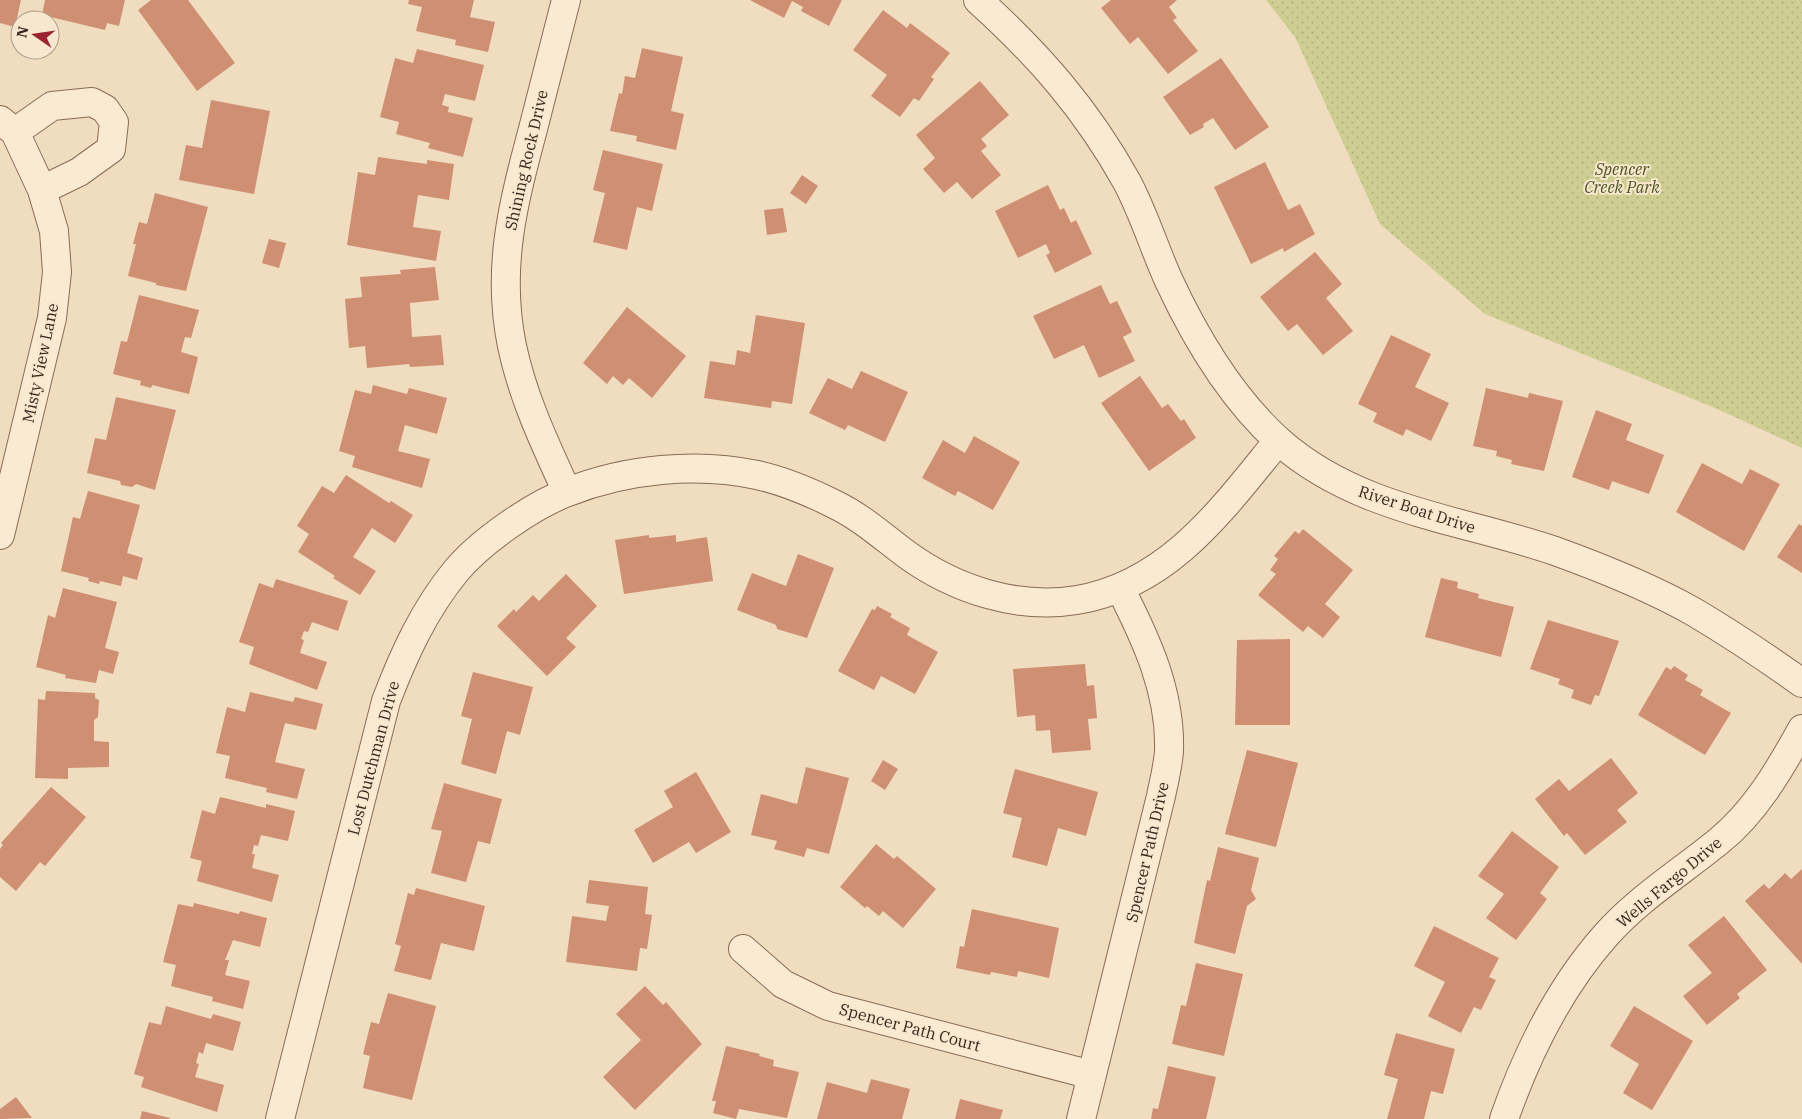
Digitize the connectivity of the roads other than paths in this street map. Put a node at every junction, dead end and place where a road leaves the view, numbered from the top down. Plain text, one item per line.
1 (566, 0) edge
2 (978, 0) edge
3 (7, 126) edge
4 (42, 190) junction
5 (1278, 440) junction
6 (567, 492) junction
7 (0, 535) edge
8 (1120, 588) junction
9 (1802, 683) edge
10 (1802, 729) edge
11 (743, 949) dead end
12 (1092, 1075) junction
13 (280, 1119) edge
14 (1081, 1119) edge
15 (1504, 1119) edge

1 - 6 street, Shining Rock Drive
2 - 5 street, River Boat Drive
3 - 4 street, Misty View Lane
3 - 4 street, Misty View Lane
4 - 7 street, Misty View Lane
5 - 8 street, Lost Dutchman Drive
5 - 9 street, River Boat Drive
6 - 8 street, Lost Dutchman Drive
6 - 13 street, Lost Dutchman Drive
8 - 12 street, Spencer Path Drive
10 - 15 street, Wells Fargo Drive
11 - 12 street, Spencer Path Court
12 - 14 street, Spencer Path Drive

